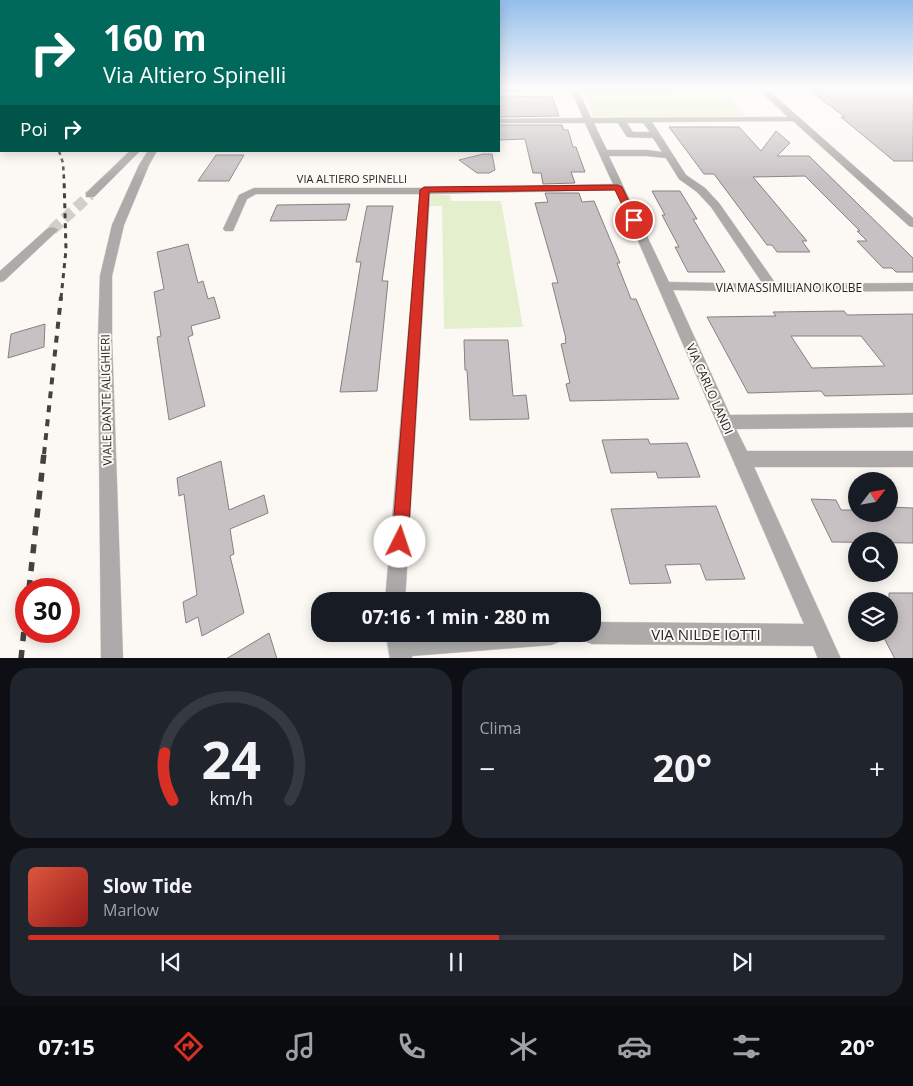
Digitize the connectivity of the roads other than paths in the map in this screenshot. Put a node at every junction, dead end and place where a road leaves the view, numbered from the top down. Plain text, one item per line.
1 (587, 120) junction
2 (621, 120) junction
3 (646, 120) junction
4 (690, 120) edge
5 (797, 120) edge
6 (500, 121) edge
7 (654, 135) junction
8 (129, 152) edge
9 (135, 152) edge
10 (152, 152) edge
11 (603, 153) junction
12 (668, 156) junction
13 (105, 181) junction
14 (618, 187) junction
15 (424, 190) junction
16 (90, 195) tunnel mouth
17 (913, 224) edge
18 (229, 229) dead end
19 (52, 230) tunnel mouth
20 (0, 278) edge
21 (665, 286) junction
22 (913, 287) edge
23 (772, 288) junction
24 (913, 420) edge
25 (725, 422) junction
26 (742, 459) junction
27 (913, 459) edge
28 (396, 592) edge
29 (601, 633) edge
30 (820, 634) junction
31 (456, 642) edge
32 (399, 646) edge
33 (112, 658) edge
34 (830, 658) edge

1 - 2 street
1 - 6 street
1 - 11 street, VIA CARLO LANDI
2 - 3 street
2 - 7 street
3 - 4 street
3 - 7 street
5 - 17 street
7 - 12 street
8 - 13 street
9 - 13 street
10 - 33 street, VIALE DANTE ALIGHIERI
11 - 12 street
11 - 14 street, VIA CARLO LANDI
12 - 23 street
13 - 16 street
14 - 15 street, VIA ALTIERO SPINELLI
14 - 21 street, VIA CARLO LANDI
15 - 18 street, VIA ALTIERO SPINELLI
15 - 28 street
19 - 20 street
21 - 23 street, VIA MASSIMILIANO KOLBE
21 - 25 street, VIA CARLO LANDI
22 - 23 street, VIA MASSIMILIANO KOLBE
24 - 25 street
25 - 26 street, VIA CARLO LANDI
26 - 27 street
26 - 30 street, VIA CARLO LANDI
29 - 30 street, VIA NILDE IOTTI
30 - 34 street, VIA CARLO LANDI
31 - 32 street

